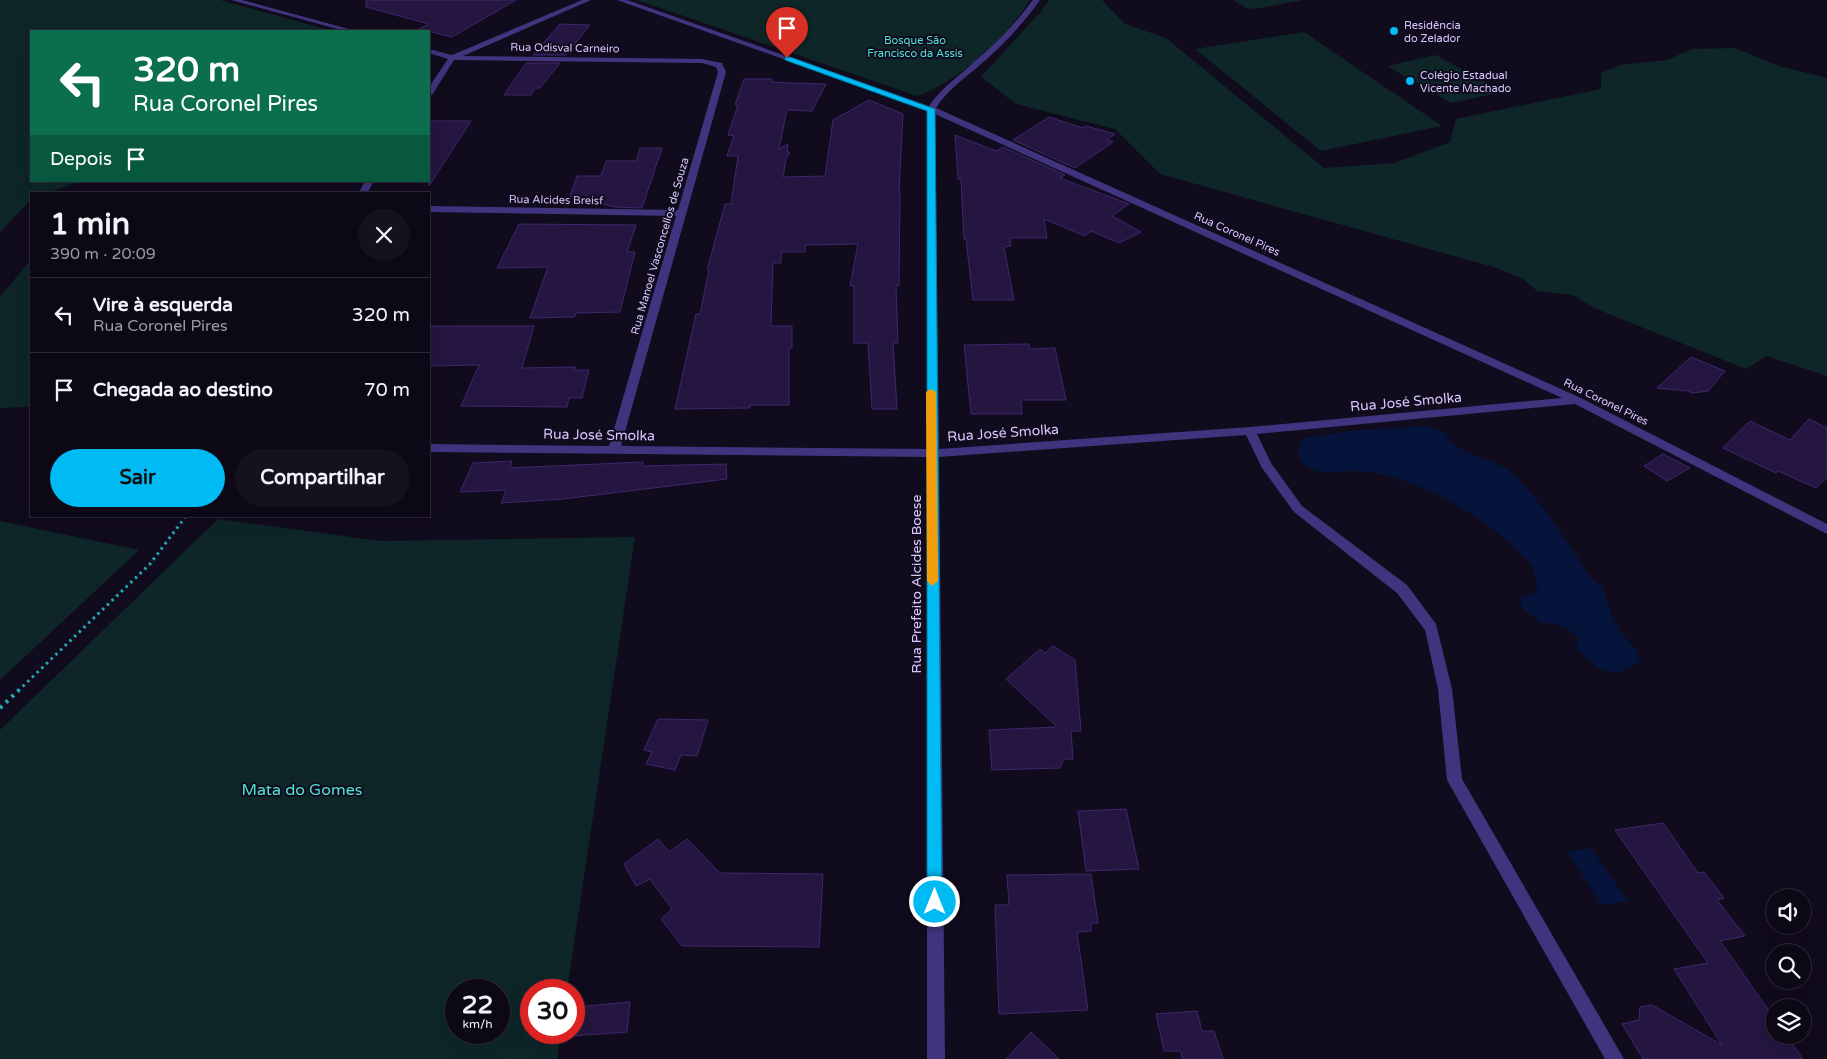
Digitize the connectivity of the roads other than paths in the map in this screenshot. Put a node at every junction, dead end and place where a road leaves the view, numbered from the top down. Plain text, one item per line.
1 (234, 0) edge
2 (588, 0) edge
3 (620, 0) edge
4 (1037, 0) edge
5 (348, 30) edge
6 (430, 52) edge
7 (452, 58) junction
8 (702, 61) joint
9 (430, 91) edge
10 (931, 109) junction
11 (430, 209) edge
12 (683, 213) junction
13 (1577, 401) junction
14 (1250, 431) junction
15 (430, 448) edge
16 (614, 450) junction
17 (932, 453) junction
18 (1827, 529) edge
19 (936, 1059) edge
20 (1615, 1059) edge

1 - 5 street
2 - 7 street
3 - 10 street, Rua Coronel Pires
4 - 10 street
6 - 7 street, Rua Odisval Carneiro
7 - 8 street, Rua Odisval Carneiro
7 - 9 street
8 - 12 street, Rua Manoel Vasconcellos de Souza
10 - 13 street, Rua Coronel Pires
10 - 17 street, Rua Prefeito Alcides Boese
11 - 12 street, Rua Alcides Breisf
12 - 16 street, Rua Manoel Vasconcellos de Souza
13 - 14 street, Rua José Smolka
13 - 18 street, Rua Coronel Pires
14 - 17 street, Rua José Smolka
14 - 20 street
15 - 16 street, Rua José Smolka
16 - 17 street, Rua José Smolka
17 - 19 street, Rua Prefeito Alcides Boese

